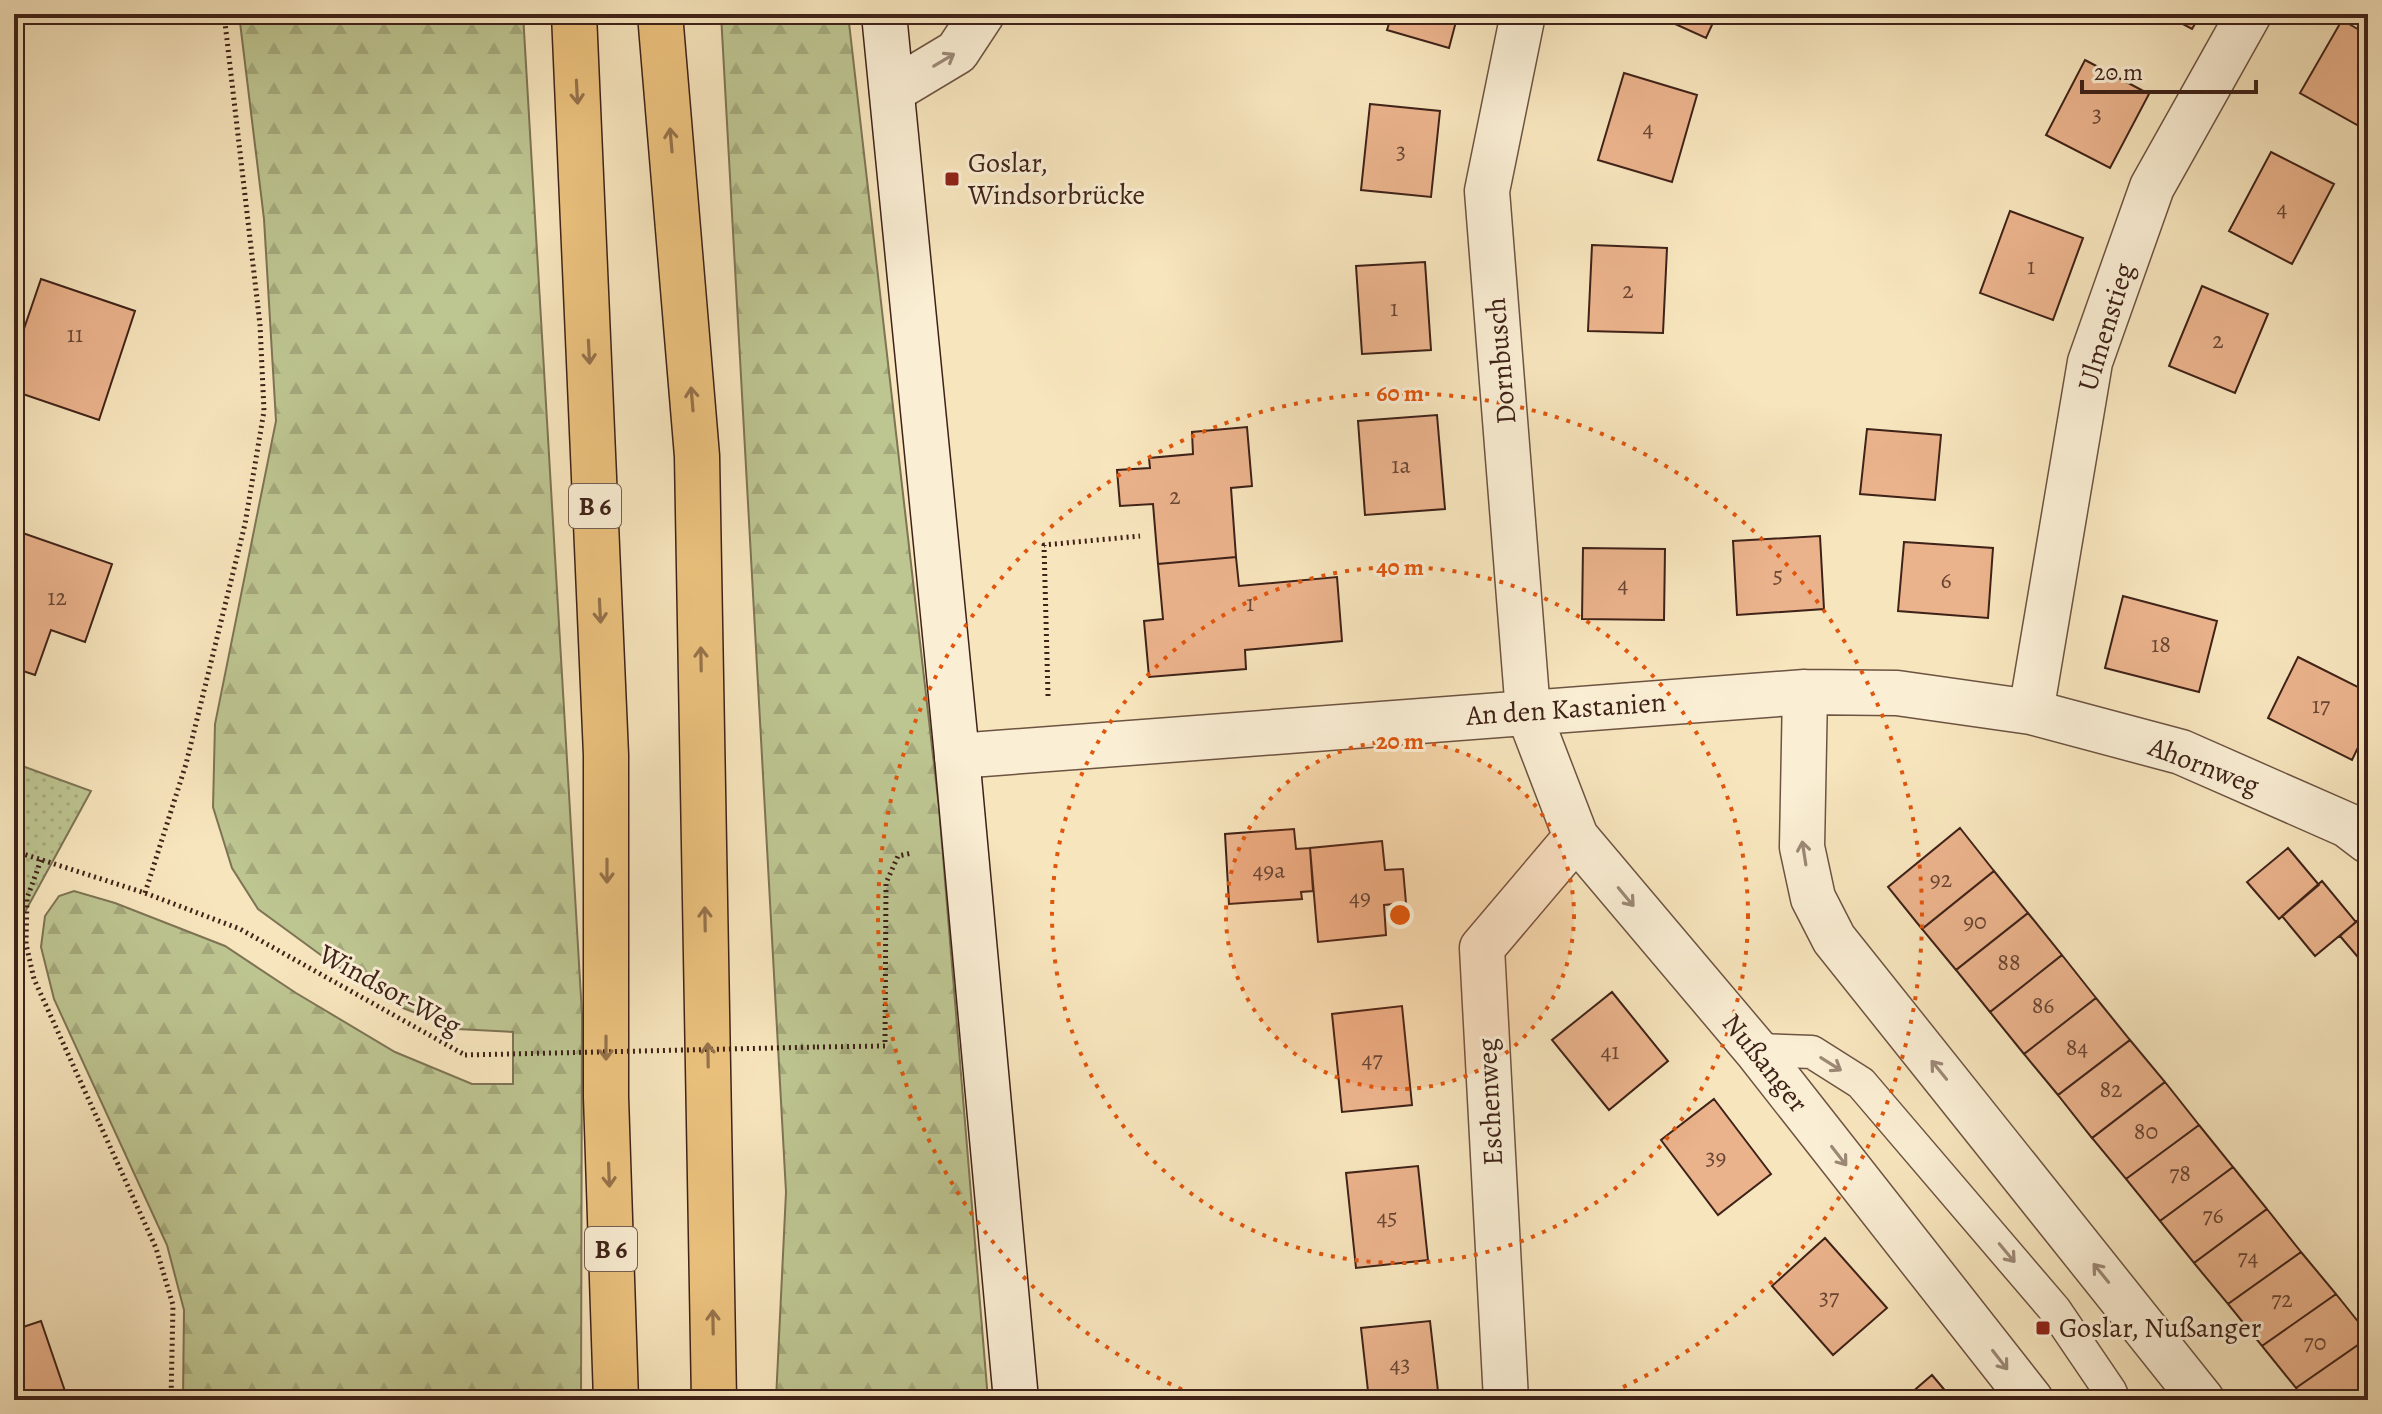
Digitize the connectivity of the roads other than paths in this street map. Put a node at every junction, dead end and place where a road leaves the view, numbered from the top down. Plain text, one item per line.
1 (574, 14) edge
2 (660, 14) edge
3 (884, 14) edge
4 (982, 14) edge
5 (1523, 14) edge
6 (2249, 14) edge
7 (892, 91) junction
8 (1805, 692) junction
9 (1528, 712) junction
10 (2031, 712) junction
11 (957, 756) junction
12 (1576, 837) junction
13 (2368, 841) edge
14 (1756, 1050) junction
15 (616, 1400) edge
16 (714, 1400) edge
17 (1016, 1400) edge
18 (1506, 1400) edge
19 (2031, 1400) edge
20 (2114, 1400) edge
21 (2202, 1400) edge

1 -> 15 highway, B 6
16 -> 2 highway
3 - 7 street
7 -> 4 street
5 - 9 street, Dornbusch
6 - 10 street, Ulmenstieg
7 - 11 street
8 - 9 street, An den Kastanien
8 - 10 street, An den Kastanien
21 -> 8 street
9 - 11 street, An den Kastanien
9 - 12 street, Nußanger
10 - 13 street, Ahornweg
11 - 17 street
12 -> 14 street, Nußanger
12 - 18 street, Eschenweg
14 -> 19 street, Nußanger
14 -> 20 lane

